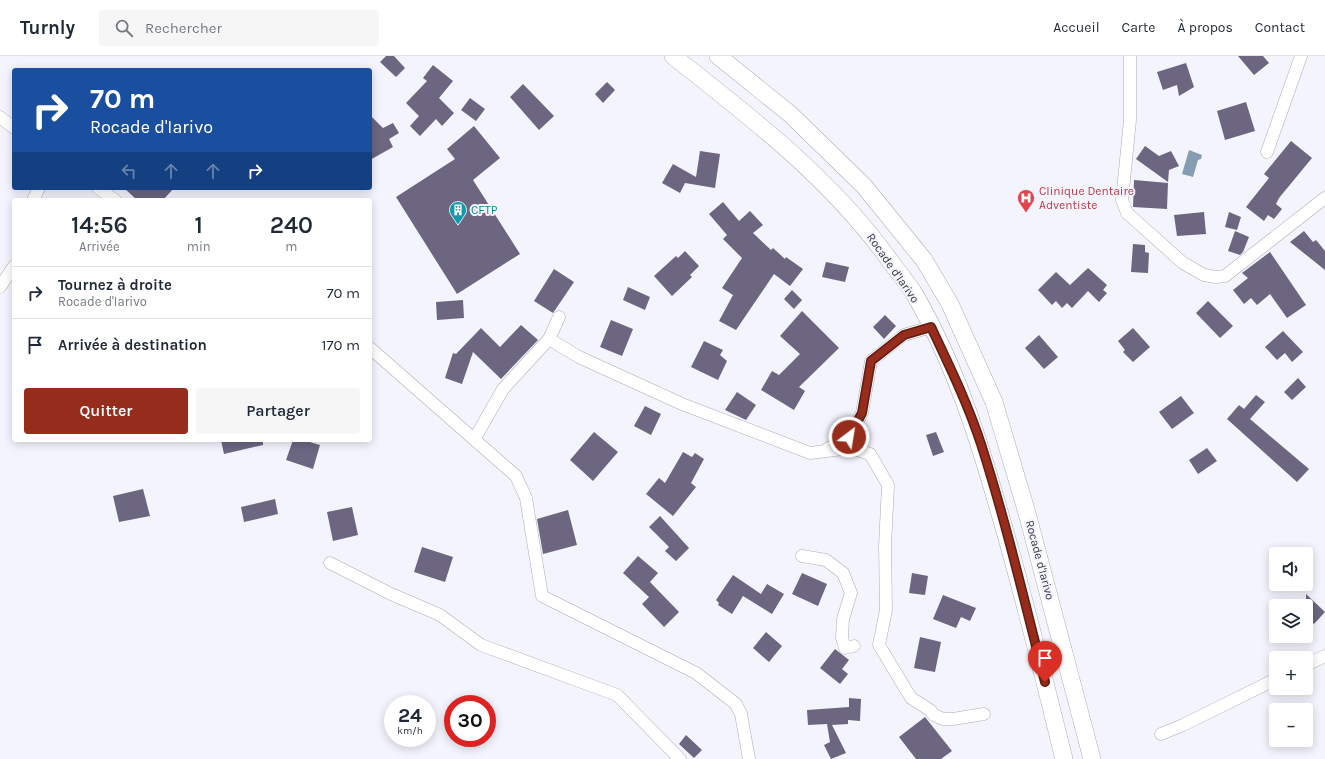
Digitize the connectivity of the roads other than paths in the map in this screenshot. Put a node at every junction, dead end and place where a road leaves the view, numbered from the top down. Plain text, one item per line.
1 (673, 56) edge
2 (718, 56) edge
3 (1130, 56) edge
4 (1301, 56) edge
5 (0, 117) edge
6 (12, 126) edge
7 (1267, 152) dead end
8 (101, 190) edge
9 (112, 198) edge
10 (1325, 198) edge
11 (12, 269) edge
12 (0, 288) edge
13 (559, 317) dead end
14 (931, 327) junction
15 (549, 339) junction
16 (372, 350) edge
17 (475, 438) junction
18 (823, 452) junction
19 (802, 556) dead end
20 (330, 563) dead end
21 (854, 646) dead end
22 (1325, 656) edge
23 (1313, 662) edge
24 (1269, 682) edge
25 (984, 714) dead end
26 (1161, 734) dead end
27 (680, 759) edge
28 (749, 759) edge
29 (1064, 759) edge
30 (1092, 759) edge

1 - 14 main road, Rocade d'Iarivo
2 - 30 main road, Rocade d'Iarivo
3 - 10 street
4 - 7 street
5 - 6 street
8 - 9 street
11 - 12 street
13 - 15 street
14 - 18 street
14 - 29 main road, Rocade d'Iarivo
15 - 17 street
15 - 18 street
16 - 17 street
17 - 28 street
18 - 25 street
19 - 21 street
20 - 27 street
22 - 23 street
24 - 26 street

